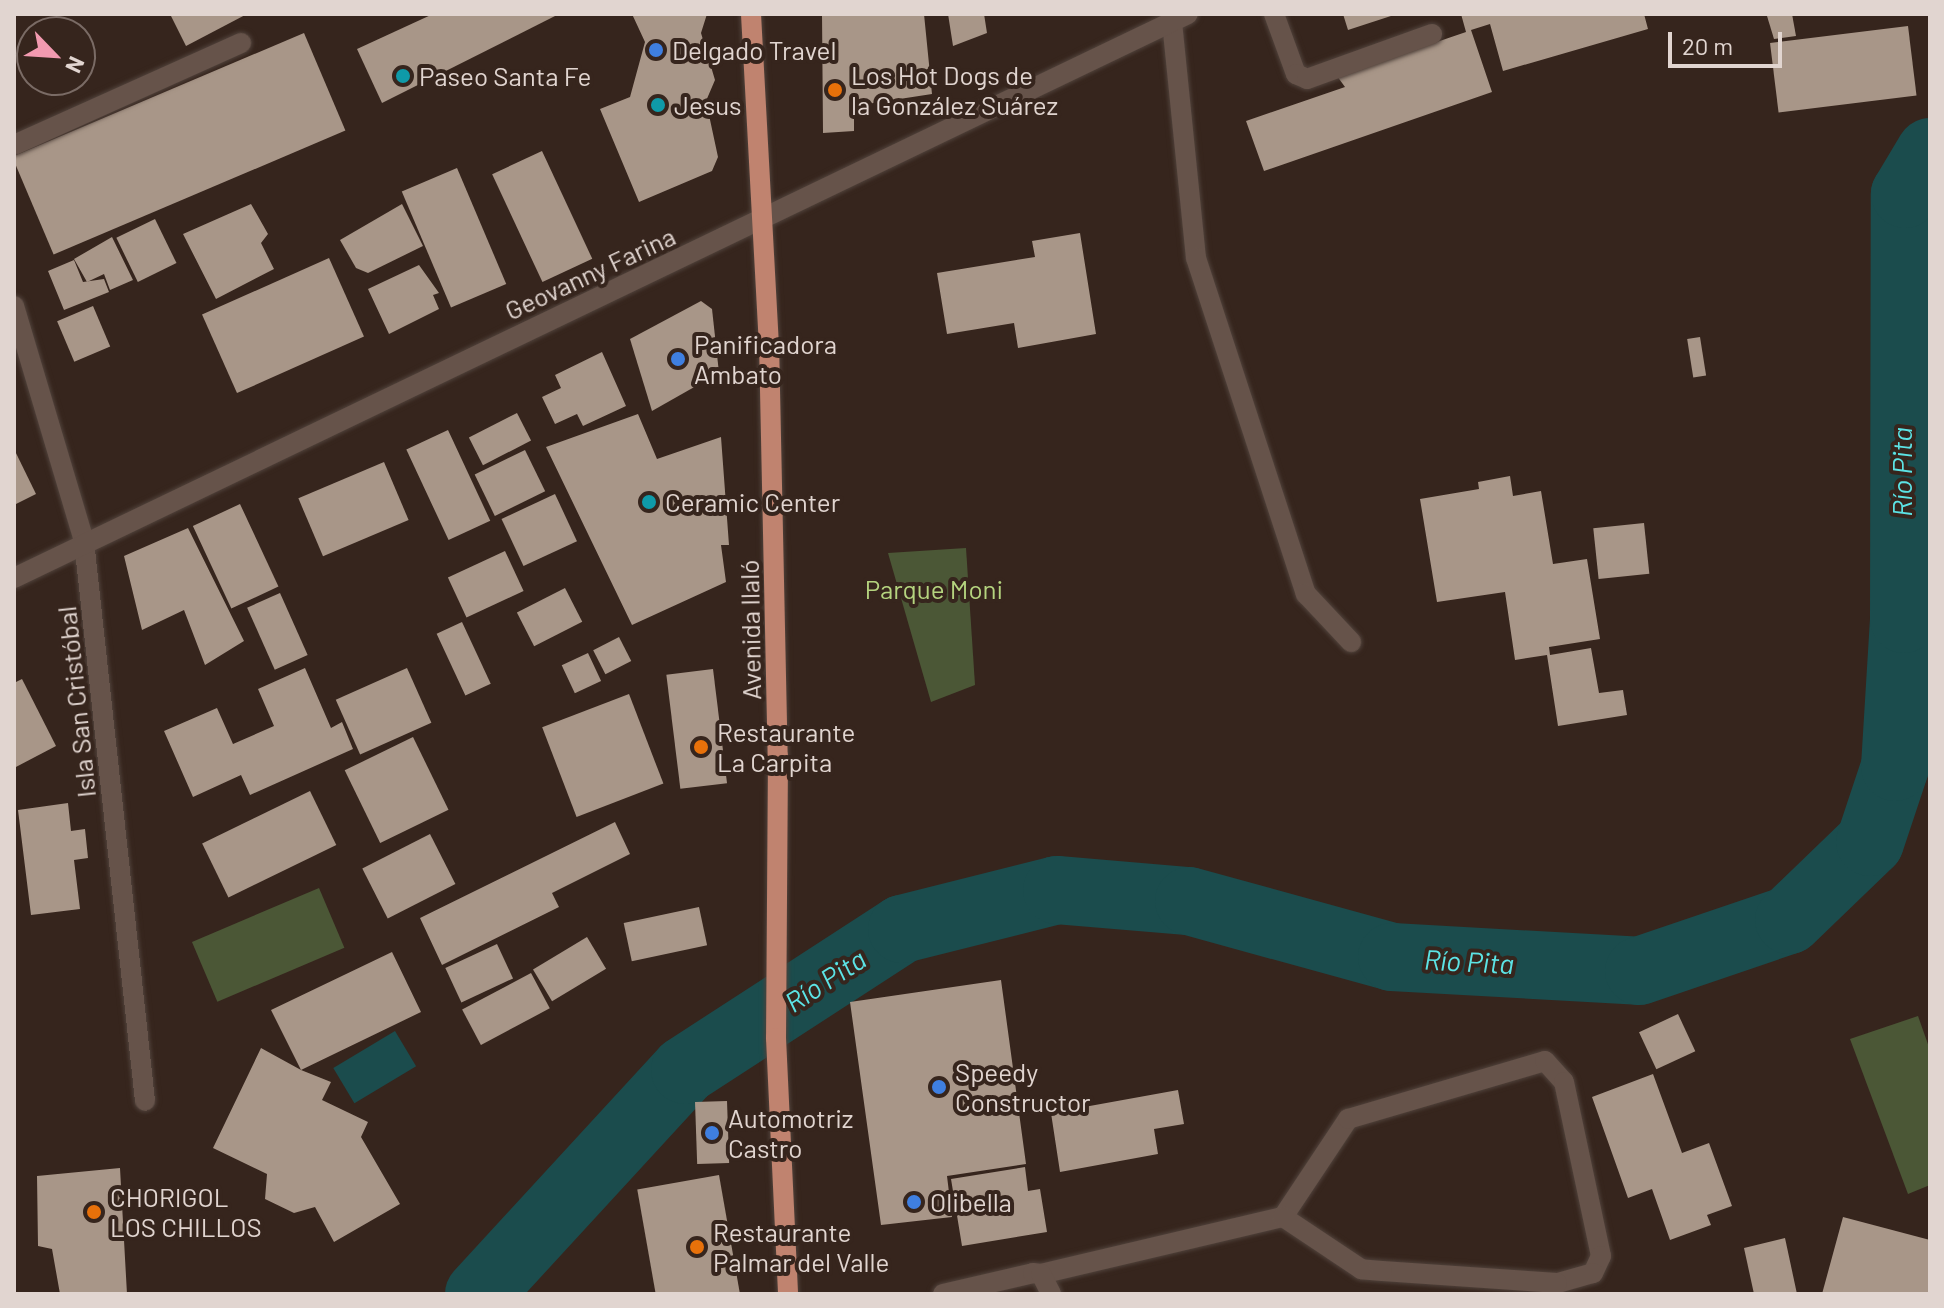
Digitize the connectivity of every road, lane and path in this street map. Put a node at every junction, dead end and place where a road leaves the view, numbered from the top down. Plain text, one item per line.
1 (751, 14) edge
2 (1274, 14) edge
3 (1180, 18) edge
4 (1432, 34) dead end
5 (241, 43) dead end
6 (14, 145) edge
7 (764, 219) junction
8 (14, 306) edge
9 (84, 541) junction
10 (14, 578) edge
11 (1351, 642) dead end
12 (145, 1101) dead end
13 (1283, 1217) junction
14 (1041, 1274) junction
15 (788, 1294) edge
16 (943, 1294) edge
17 (1051, 1294) edge

1 - 7 main road, Avenida Ilaló
2 - 4 street
3 - 7 street, Geovanny Farina
3 - 11 street
5 - 6 street
7 - 9 street, Geovanny Farina
7 - 15 main road, Avenida Ilaló
8 - 9 street, Isla San Cristóbal
9 - 10 street, Geovanny Farina
9 - 12 street, Isla San Cristóbal
13 - 13 street
13 - 14 street
14 - 16 street
14 - 17 street

